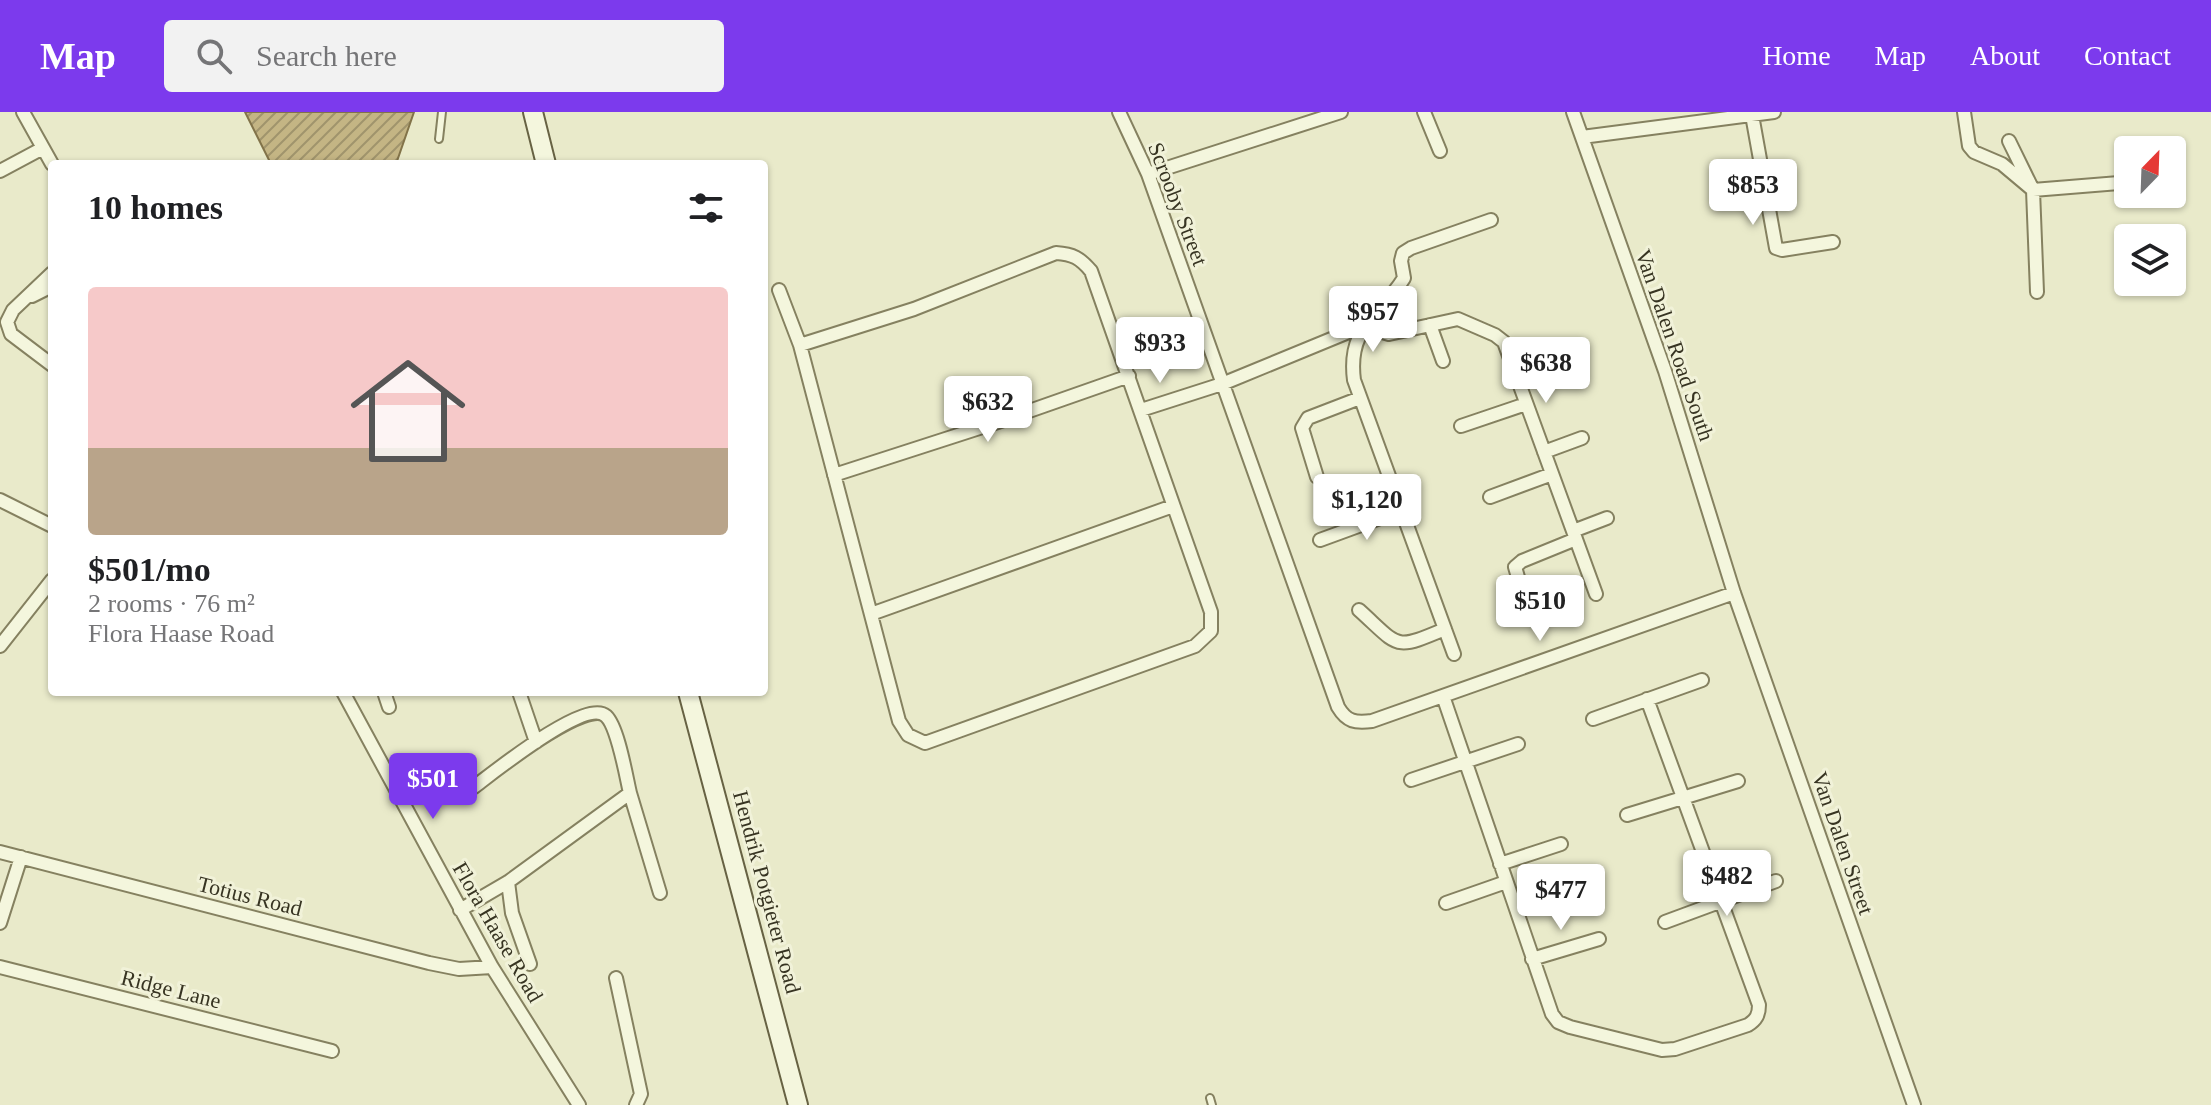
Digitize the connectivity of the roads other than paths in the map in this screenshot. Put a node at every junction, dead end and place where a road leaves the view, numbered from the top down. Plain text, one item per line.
1 (23, 112) edge
2 (442, 112) edge
3 (533, 112) edge
4 (1119, 112) edge
5 (1341, 112) edge
6 (1424, 112) edge
7 (1573, 112) edge
8 (1774, 112) edge
9 (1964, 112) edge
10 (1752, 115) junction
11 (1582, 137) junction
12 (439, 139) dead end
13 (2009, 141) dead end
14 (43, 148) junction
15 (1440, 151) dead end
16 (50, 160) edge
17 (545, 160) edge
18 (0, 171) edge
19 (1148, 174) junction
20 (2114, 183) edge
21 (2033, 190) junction
22 (1491, 220) dead end
23 (1833, 242) dead end
24 (48, 277) edge
25 (48, 288) edge
26 (779, 290) dead end
27 (2037, 292) dead end
28 (22, 301) junction
29 (1430, 325) junction
30 (1363, 326) junction
31 (800, 345) junction
32 (1549, 360) dead end
33 (1443, 361) dead end
34 (48, 362) edge
35 (1514, 372) junction
36 (1129, 376) junction
37 (1222, 384) junction
38 (1360, 398) junction
39 (1526, 404) junction
40 (1141, 410) junction
41 (1461, 426) dead end
42 (1582, 438) dead end
43 (1544, 452) junction
44 (1552, 474) junction
45 (834, 475) junction
46 (1317, 477) dead end
47 (1490, 497) dead end
48 (0, 500) edge
49 (1173, 506) junction
50 (1402, 510) junction
51 (1607, 518) dead end
52 (48, 524) edge
53 (1574, 535) junction
54 (1320, 540) dead end
55 (48, 585) edge
56 (1734, 593) junction
57 (1596, 594) dead end
58 (1359, 610) dead end
59 (871, 614) junction
60 (1530, 618) dead end
61 (1445, 629) junction
62 (0, 646) edge
63 (1454, 654) dead end
64 (1702, 680) dead end
65 (345, 696) edge
66 (385, 696) edge
67 (520, 696) edge
68 (689, 696) edge
69 (1443, 696) junction
70 (1647, 699) junction
71 (389, 707) dead end
72 (1593, 719) dead end
73 (536, 742) junction
74 (1518, 744) dead end
75 (1465, 762) junction
76 (1411, 780) dead end
77 (1738, 781) dead end
78 (474, 787) dead end
79 (630, 793) junction
80 (1683, 797) junction
81 (1627, 815) dead end
82 (1561, 844) dead end
83 (0, 852) edge
84 (21, 857) junction
85 (1500, 864) junction
86 (1776, 881) dead end
87 (508, 882) junction
88 (1506, 882) junction
89 (660, 893) dead end
90 (1721, 901) junction
91 (1446, 903) dead end
92 (460, 910) junction
93 (1665, 922) dead end
94 (0, 923) edge
95 (1599, 939) dead end
96 (1532, 959) junction
97 (530, 964) dead end
98 (0, 967) edge
99 (492, 967) junction
100 (616, 978) dead end
101 (332, 1051) dead end
102 (579, 1105) edge
103 (636, 1105) edge
104 (798, 1105) edge
105 (1914, 1105) edge

1 - 14 street
2 - 12 lane
3 - 17 main road
4 - 19 street, Scrooby Street
5 - 19 street
6 - 15 street
7 - 11 street, Van Dalen Road South
8 - 10 street
9 - 21 street
10 - 11 street
10 - 23 street
11 - 56 street, Van Dalen Road South
13 - 21 street
14 - 16 street
14 - 18 street
19 - 37 street, Scrooby Street
20 - 21 street
21 - 27 street
22 - 30 street
24 - 28 street
25 - 28 street
26 - 31 street
28 - 34 street
29 - 30 street
29 - 33 street
29 - 35 street
30 - 37 street
30 - 38 street
31 - 36 street
31 - 45 street
32 - 35 street
35 - 39 street
36 - 40 street
36 - 45 street
37 - 40 street
37 - 69 street, Scrooby Street
38 - 46 street
38 - 50 street
39 - 41 street
39 - 43 street
40 - 49 street
42 - 43 street
43 - 44 street
44 - 47 street
44 - 53 street
45 - 59 street
48 - 52 street
49 - 59 street
49 - 59 street
50 - 54 street
50 - 61 street
51 - 53 street
53 - 57 street
53 - 60 street
55 - 62 street
56 - 69 street
56 - 105 street, Van Dalen Street
58 - 61 street
61 - 63 street
64 - 70 street
65 - 92 street, Flora Haase Road
66 - 71 street
67 - 73 street
68 - 104 main road, Hendrik Potgieter Road
69 - 75 street
70 - 72 street
70 - 80 street
73 - 78 street
73 - 79 street
74 - 75 street
75 - 76 street
75 - 85 street
77 - 80 street
79 - 87 street
79 - 89 street
80 - 81 street
80 - 90 street
82 - 85 street
83 - 84 street, Totius Road
84 - 94 street
84 - 99 street, Totius Road
85 - 88 street
86 - 90 street
87 - 92 street
87 - 97 street
88 - 91 street
88 - 96 street
90 - 93 street
90 - 96 street
92 - 99 street, Flora Haase Road
95 - 96 street
98 - 101 street, Ridge Lane
99 - 102 street, Flora Haase Road
100 - 103 street

